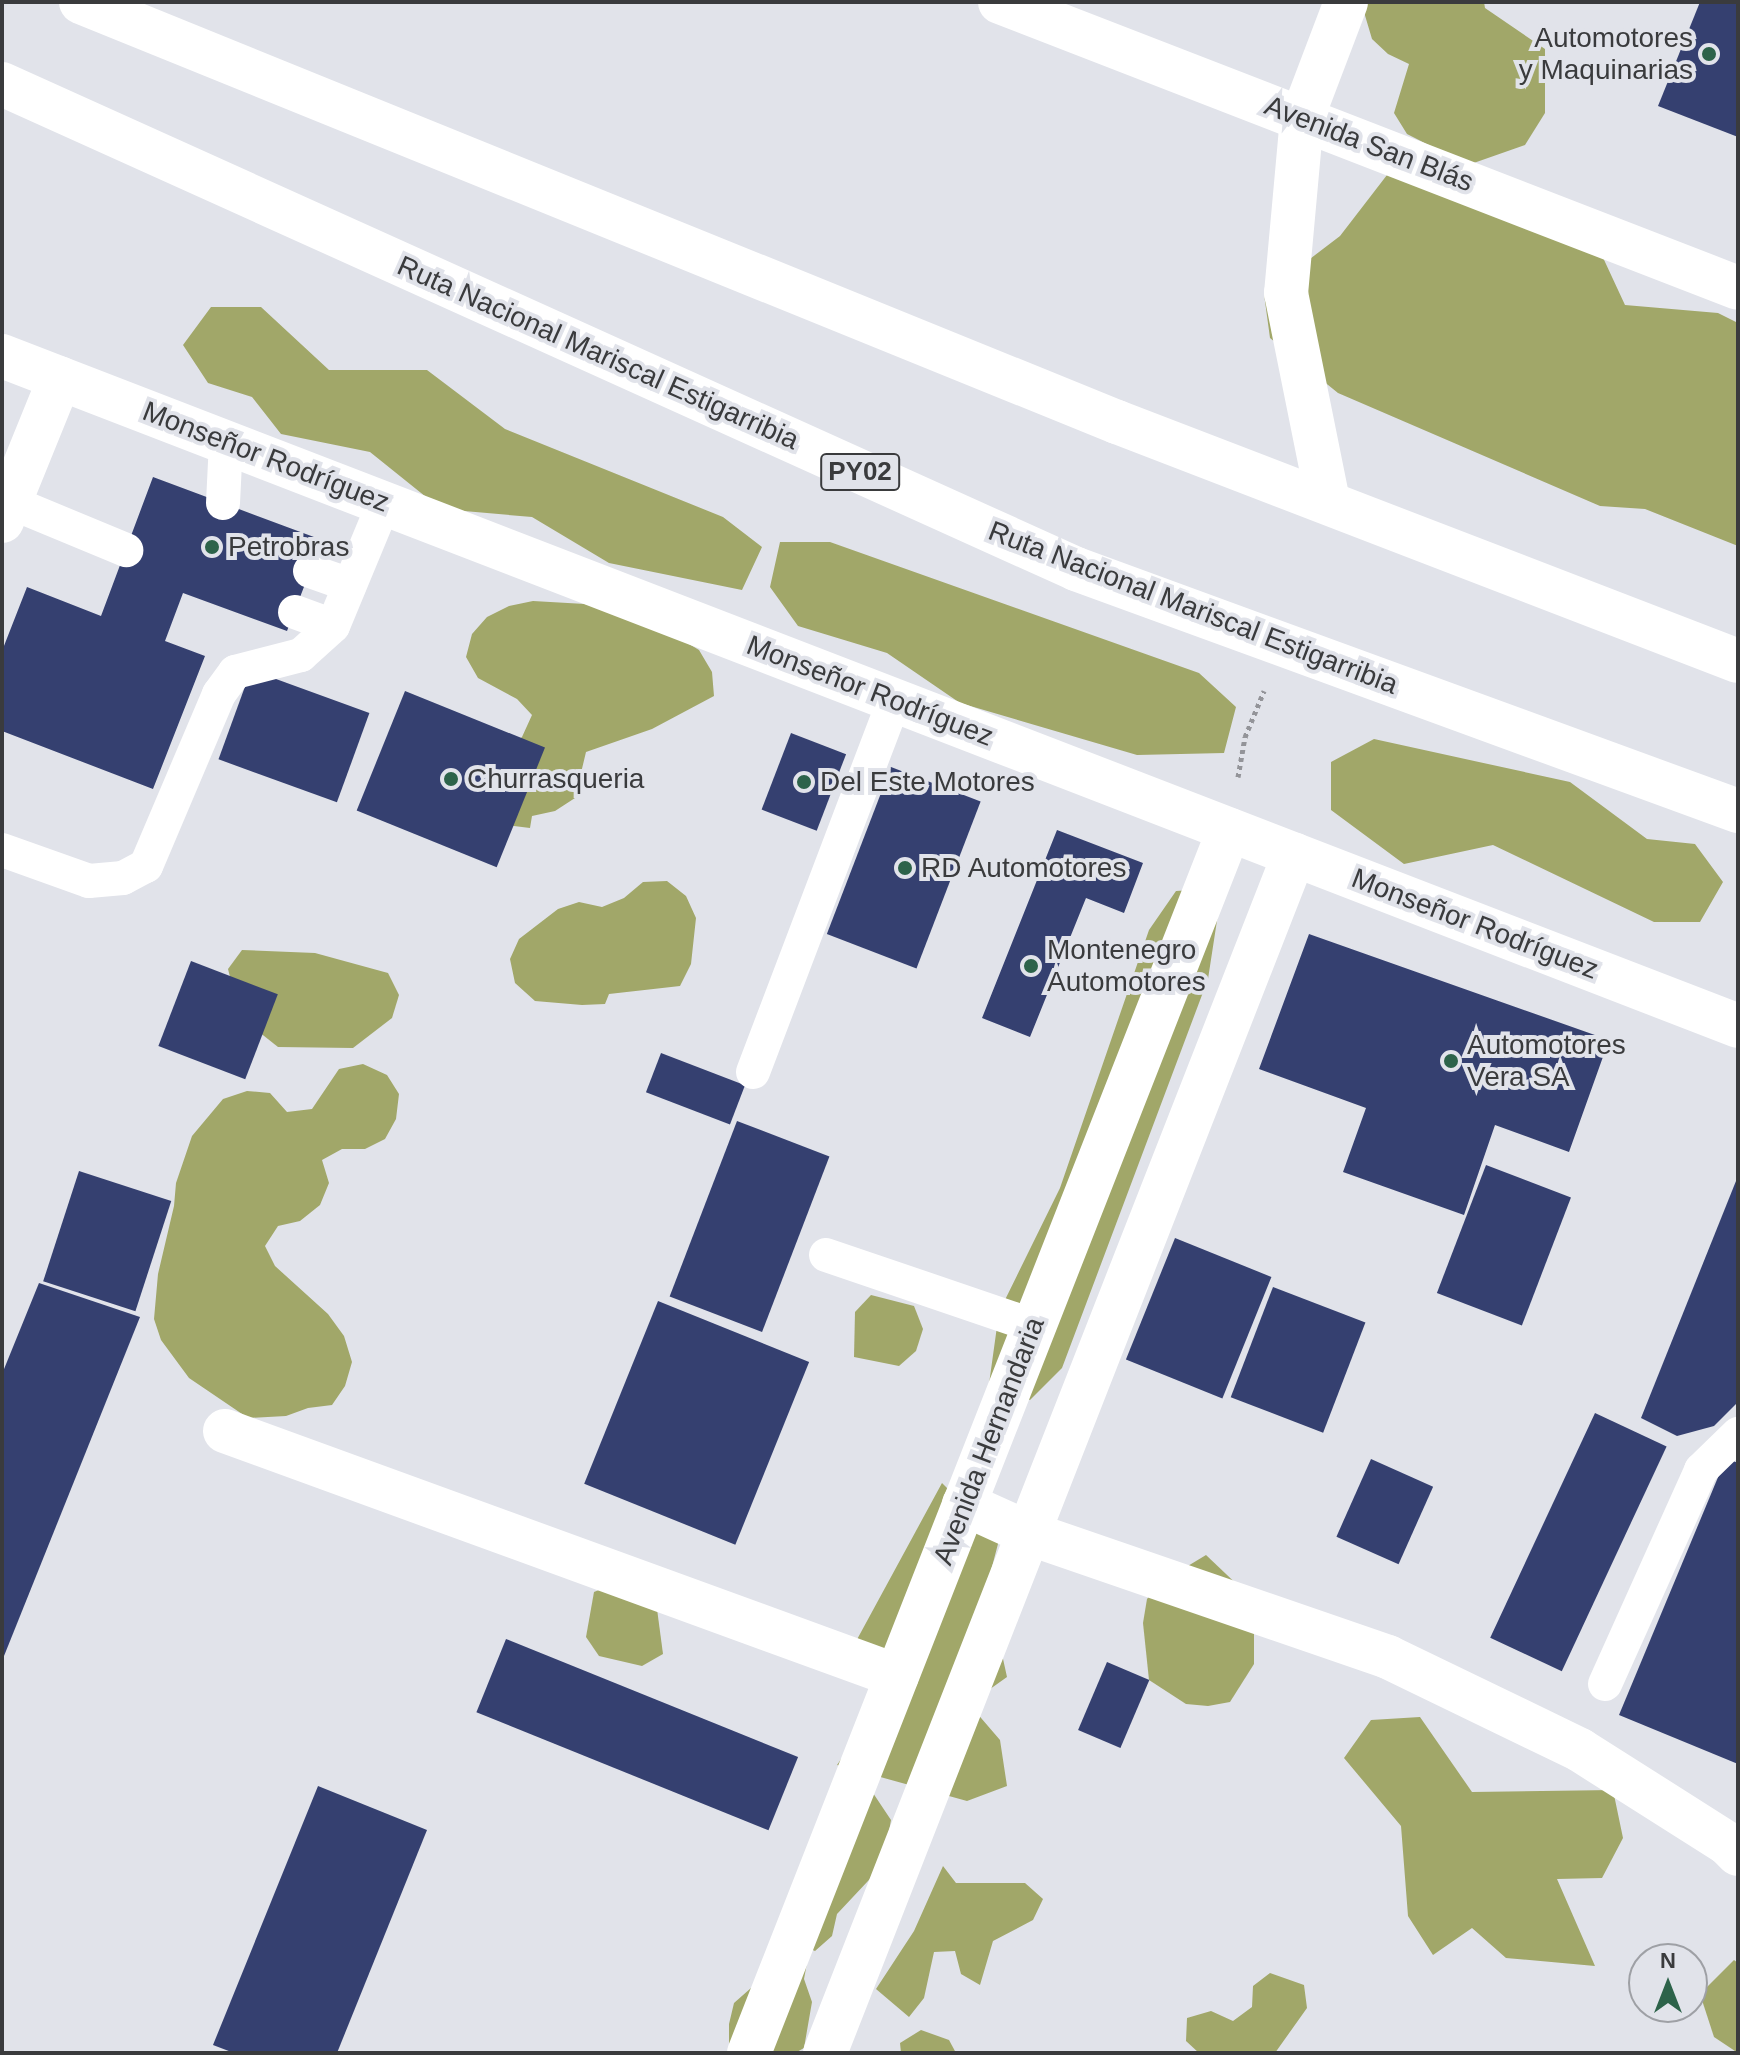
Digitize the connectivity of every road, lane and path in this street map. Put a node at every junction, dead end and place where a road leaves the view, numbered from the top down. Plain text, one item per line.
1 (81, 2) edge
2 (1000, 2) edge
3 (1346, 2) edge
4 (2, 84) edge
5 (1302, 118) junction
6 (1738, 288) edge
7 (2, 356) edge
8 (60, 378) junction
9 (226, 442) junction
10 (1328, 501) junction
11 (223, 503) dead end
12 (384, 503) junction
13 (6, 512) edge
14 (126, 550) dead end
15 (310, 571) dead end
16 (350, 585) junction
17 (295, 612) dead end
18 (333, 626) junction
19 (1283, 646) junction
20 (1738, 661) edge
21 (894, 700) junction
22 (1738, 811) edge
23 (1229, 830) junction
24 (2, 850) edge
25 (1294, 855) junction
26 (1738, 1026) edge
27 (753, 1072) dead end
28 (826, 1255) dead end
29 (1034, 1326) junction
30 (225, 1431) dead end
31 (1738, 1434) edge
32 (964, 1504) junction
33 (1028, 1533) junction
34 (897, 1676) junction
35 (1605, 1684) dead end
36 (1738, 1854) edge
37 (749, 2053) edge
38 (825, 2053) edge

1 - 10 main road
2 - 5 main road, Avenida San Blás
3 - 5 main road
4 - 19 main road, Ruta Nacional Mariscal Estigarribia / PY02
5 - 6 main road, Avenida San Blás
5 - 10 main road
7 - 8 main road, Monseñor Rodríguez
8 - 9 main road, Monseñor Rodríguez
8 - 13 main road
9 - 11 lane
9 - 12 main road, Monseñor Rodríguez
10 - 20 main road
12 - 16 lane
12 - 21 main road, Monseñor Rodríguez
13 - 14 lane
15 - 16 lane
16 - 18 lane
17 - 18 lane
18 - 24 lane
19 - 22 main road, Ruta Nacional Mariscal Estigarribia / PY02
19 - 23 path
21 - 23 main road, Monseñor Rodríguez
21 - 27 lane
23 - 25 main road, Monseñor Rodríguez
23 - 29 main road, Avenida Hernandaria
25 - 26 main road, Monseñor Rodríguez
25 - 33 main road
28 - 29 lane
29 - 32 main road, Avenida Hernandaria
30 - 34 main road
31 - 35 lane
32 - 33 main road
32 - 34 main road, Avenida Hernandaria
33 - 36 main road
33 - 38 main road
34 - 37 main road, Avenida Hernandaria

